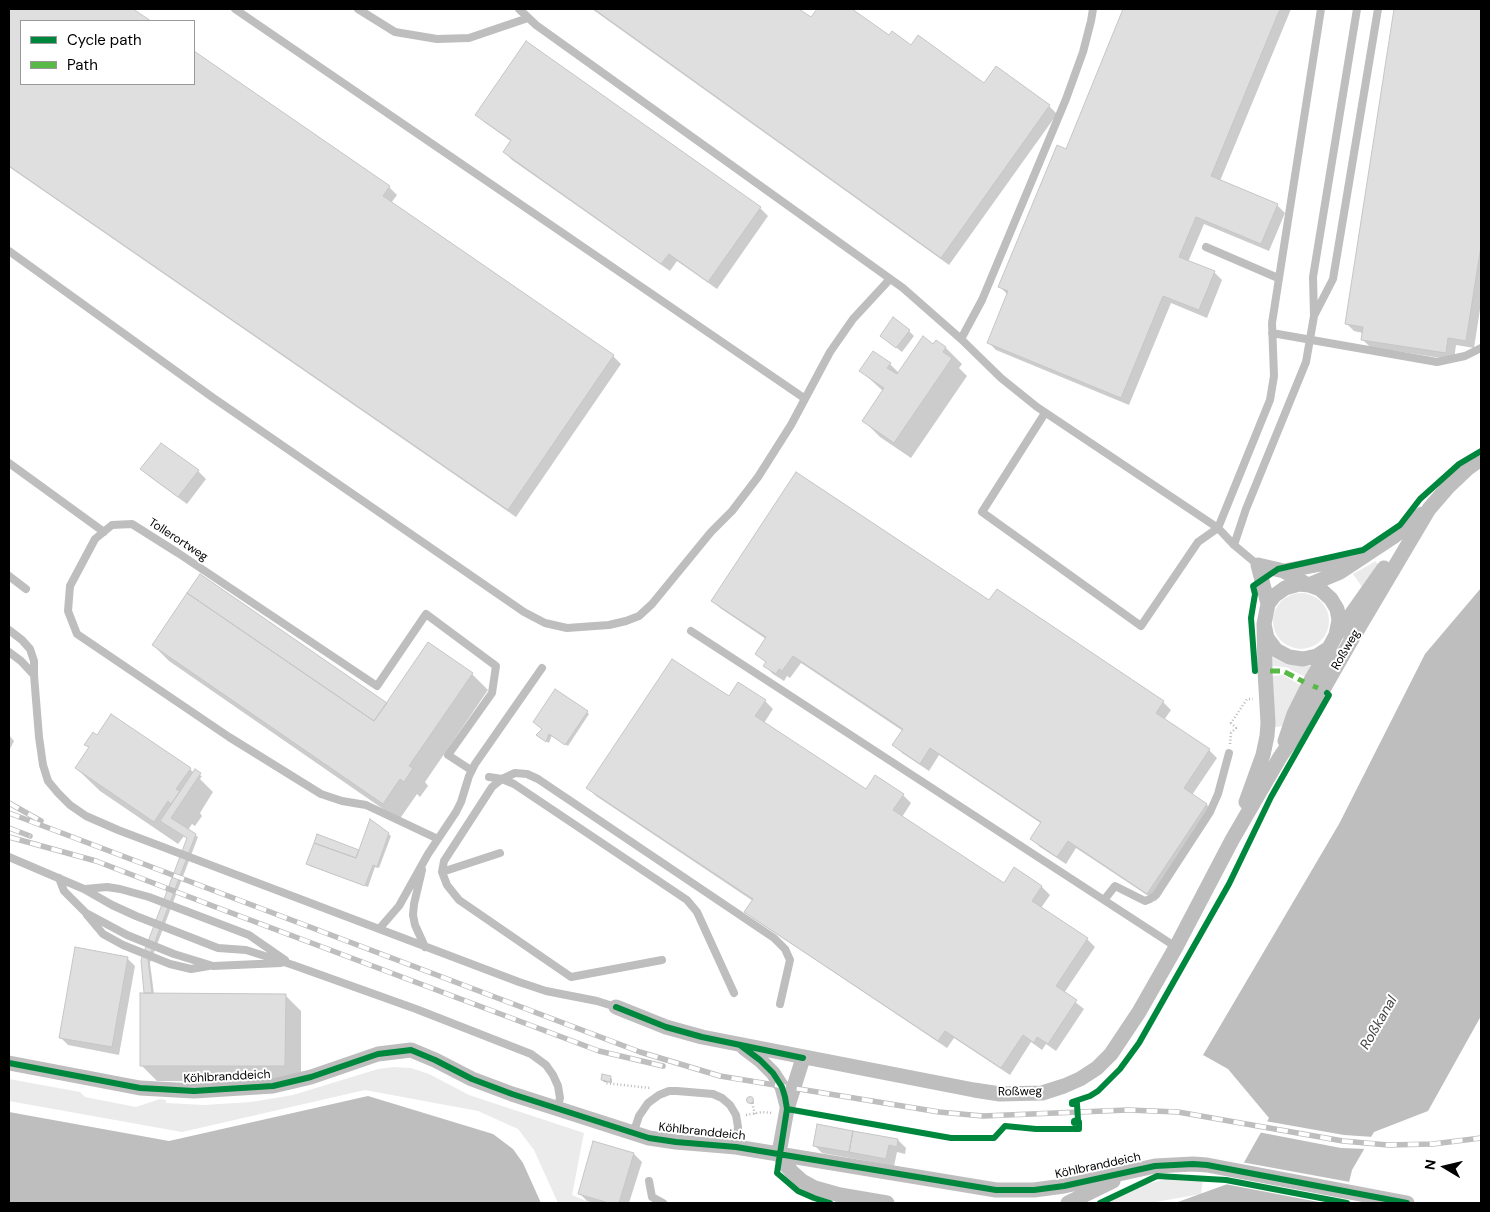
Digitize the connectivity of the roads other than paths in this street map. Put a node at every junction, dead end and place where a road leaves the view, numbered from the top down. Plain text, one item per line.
1 (235, 9) edge
2 (358, 9) edge
3 (519, 9) edge
4 (1093, 9) edge
5 (1321, 9) edge
6 (1357, 9) edge
7 (1378, 9) edge
8 (528, 18) junction
9 (1206, 247) dead end
10 (9, 252) edge
11 (1278, 278) junction
12 (890, 280) junction
13 (1314, 316) junction
14 (1272, 334) junction
15 (961, 339) junction
16 (1310, 340) junction
17 (1481, 346) edge
18 (804, 398) junction
19 (1045, 413) junction
20 (1481, 459) edge
21 (9, 463) edge
22 (1429, 509) junction
23 (1218, 528) junction
24 (104, 532) junction
25 (1409, 542) junction
26 (1234, 545) junction
27 (1366, 555) junction
28 (1258, 566) junction
29 (1284, 571) junction
30 (9, 576) edge
31 (1307, 584) junction
32 (26, 589) dead end
33 (1268, 604) junction
34 (1264, 624) junction
35 (9, 630) edge
36 (691, 631) dead end
37 (1334, 640) junction
38 (9, 652) edge
39 (542, 668) dead end
40 (34, 675) junction
41 (1229, 753) road end
42 (1280, 757) junction
43 (472, 770) junction
44 (489, 777) dead end
45 (502, 779) junction
46 (438, 839) junction
47 (1232, 840) junction
48 (500, 853) dead end
49 (9, 856) edge
50 (423, 866) junction
51 (442, 872) junction
52 (59, 878) junction
53 (84, 889) junction
54 (1104, 900) junction
55 (379, 929) junction
56 (426, 947) junction
57 (1176, 947) junction
58 (662, 960) dead end
59 (293, 965) junction
60 (734, 993) dead end
61 (780, 1004) dead end
62 (616, 1007) joint
63 (740, 1046) junction
64 (803, 1058) junction
65 (9, 1063) edge
66 (557, 1109) junction
67 (787, 1112) junction
68 (633, 1134) junction
69 (736, 1147) junction
70 (779, 1153) junction
71 (1135, 1170) junction
72 (649, 1181) dead end
73 (663, 1203) edge
74 (887, 1203) edge
75 (1068, 1203) edge
76 (1407, 1203) edge

1 - 18 lane
2 - 8 lane
3 - 8 lane
4 - 15 lane
5 - 11 lane
6 - 13 lane
7 - 13 lane
8 - 12 lane
9 - 11 lane
10 - 18 lane
11 - 14 lane
12 - 15 lane
12 - 18 lane
13 - 16 lane
14 - 16 lane
14 - 23 lane
15 - 19 lane
16 - 17 lane
16 - 26 lane
19 - 23 lane
19 - 23 lane
20 - 22 street, Roßweg
21 - 24 lane
22 - 25 street, Roßweg
22 - 27 street, Roßweg
23 - 26 lane
24 - 43 lane, Tollerortweg
24 - 46 lane
25 - 37 street, Roßweg
25 - 42 street, Roßweg
26 - 28 lane
27 - 29 street, Roßweg
27 - 31 street, Roßweg
28 - 29 street, Roßweg
28 - 33 street, Roßweg
29 - 31 street, Roßweg
30 - 32 lane
31 - 33 street, Roßweg
31 - 37 street, Roßweg
33 - 34 street, Roßweg
34 - 37 street, Roßweg
34 - 47 street, Roßweg
35 - 40 lane
36 - 54 lane
37 - 42 street, Roßweg
38 - 40 lane
39 - 43 lane
40 - 55 lane
41 - 54 lane
42 - 47 street, Roßweg
43 - 46 lane
44 - 45 lane
45 - 51 lane
45 - 60 lane
45 - 61 lane
46 - 50 lane
47 - 57 street, Roßweg
48 - 51 lane
49 - 52 lane
50 - 55 lane
50 - 56 lane
51 - 58 lane
52 - 53 lane
52 - 59 lane
53 - 59 lane
53 - 59 lane
54 - 57 lane
55 - 56 lane
56 - 62 lane
57 - 64 street, Roßweg
59 - 66 lane
62 - 63 street, Roßweg
63 - 64 street, Roßweg
63 - 67 street
64 - 67 street
65 - 66 street, Köhlbranddeich
66 - 68 street, Köhlbranddeich
67 - 70 street
68 - 69 street, Köhlbranddeich
68 - 69 lane
69 - 70 street, Köhlbranddeich
70 - 71 street, Köhlbranddeich
70 - 74 street
71 - 75 street, Köhlbranddeich
71 - 76 street, Köhlbranddeich
72 - 73 lane

